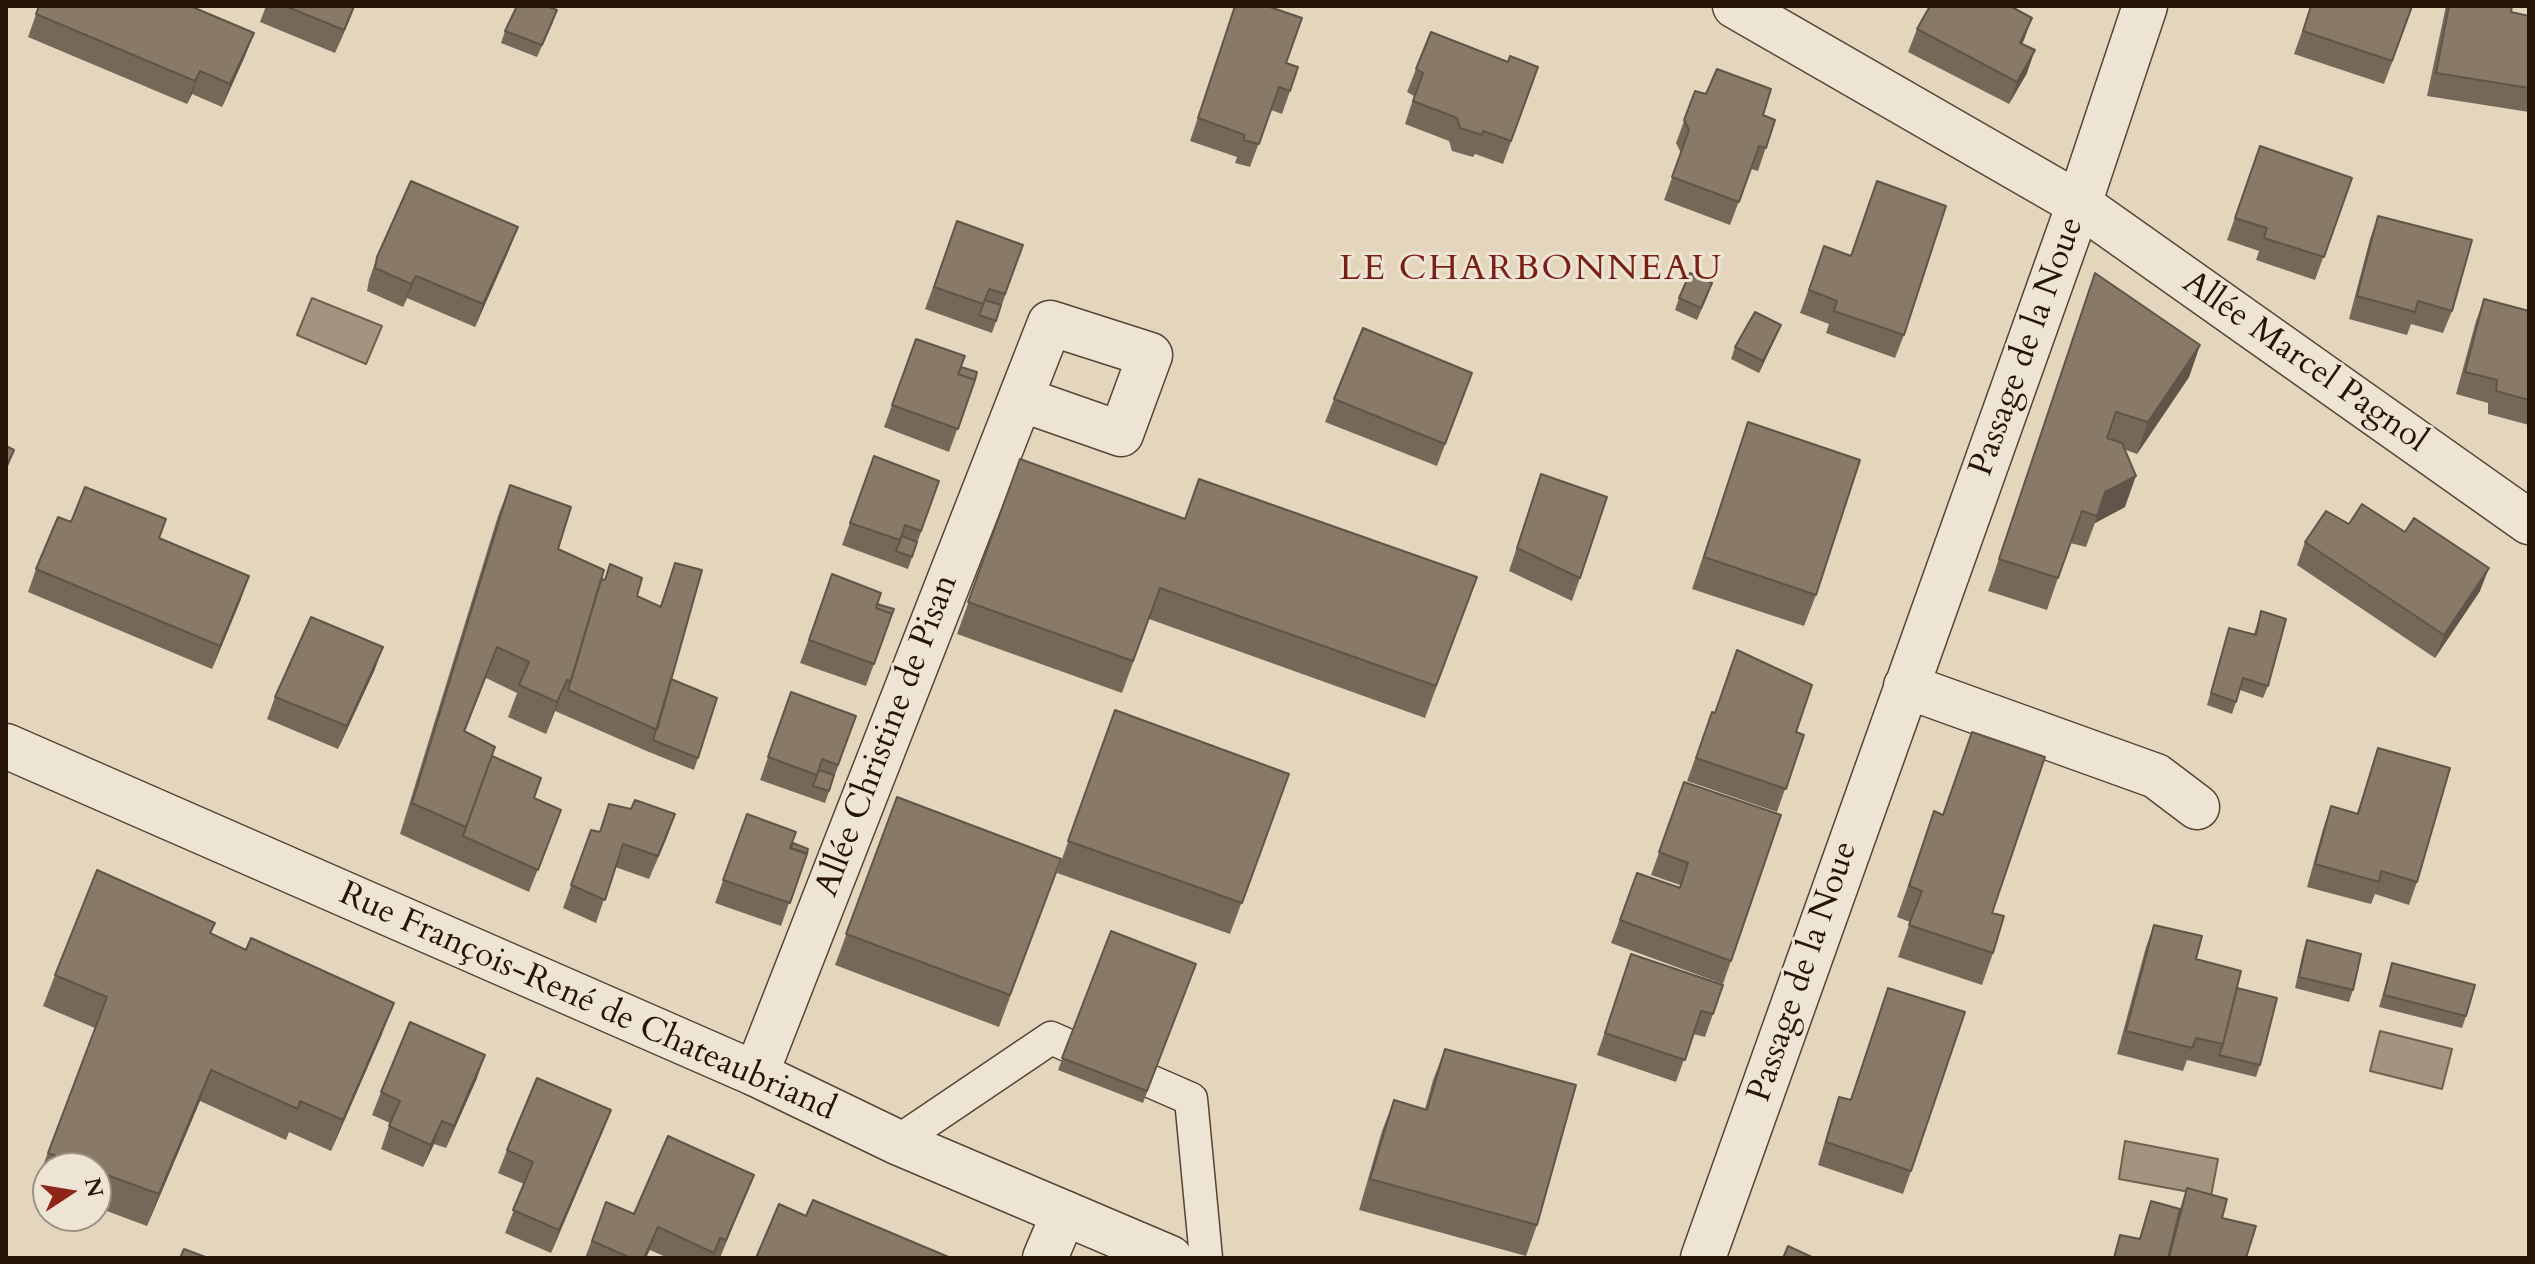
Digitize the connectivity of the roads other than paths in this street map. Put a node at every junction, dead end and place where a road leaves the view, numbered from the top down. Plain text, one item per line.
1 (1735, 6) edge
2 (2145, 6) edge
3 (2079, 204) junction
4 (1021, 399) dead end
5 (2529, 522) edge
6 (1906, 686) junction
7 (6, 746) edge
8 (2197, 807) dead end
9 (756, 1074) junction
10 (897, 1142) junction
11 (1064, 1213) junction
12 (1045, 1258) edge
13 (1170, 1258) edge
14 (1206, 1258) edge
15 (1703, 1258) edge

1 - 3 street, Allée Marcel Pagnol
2 - 3 street, Passage de la Noue
3 - 5 street, Allée Marcel Pagnol
3 - 6 street, Passage de la Noue
4 - 9 street, Allée Christine de Pisan
6 - 8 street
6 - 15 street, Passage de la Noue
7 - 9 street, Rue François-René de Chateaubriand
9 - 10 street, Rue François-René de Chateaubriand
10 - 11 street, Rue François-René de Chateaubriand
10 - 14 lane
11 - 12 street
11 - 13 street, Rue François-René de Chateaubriand

